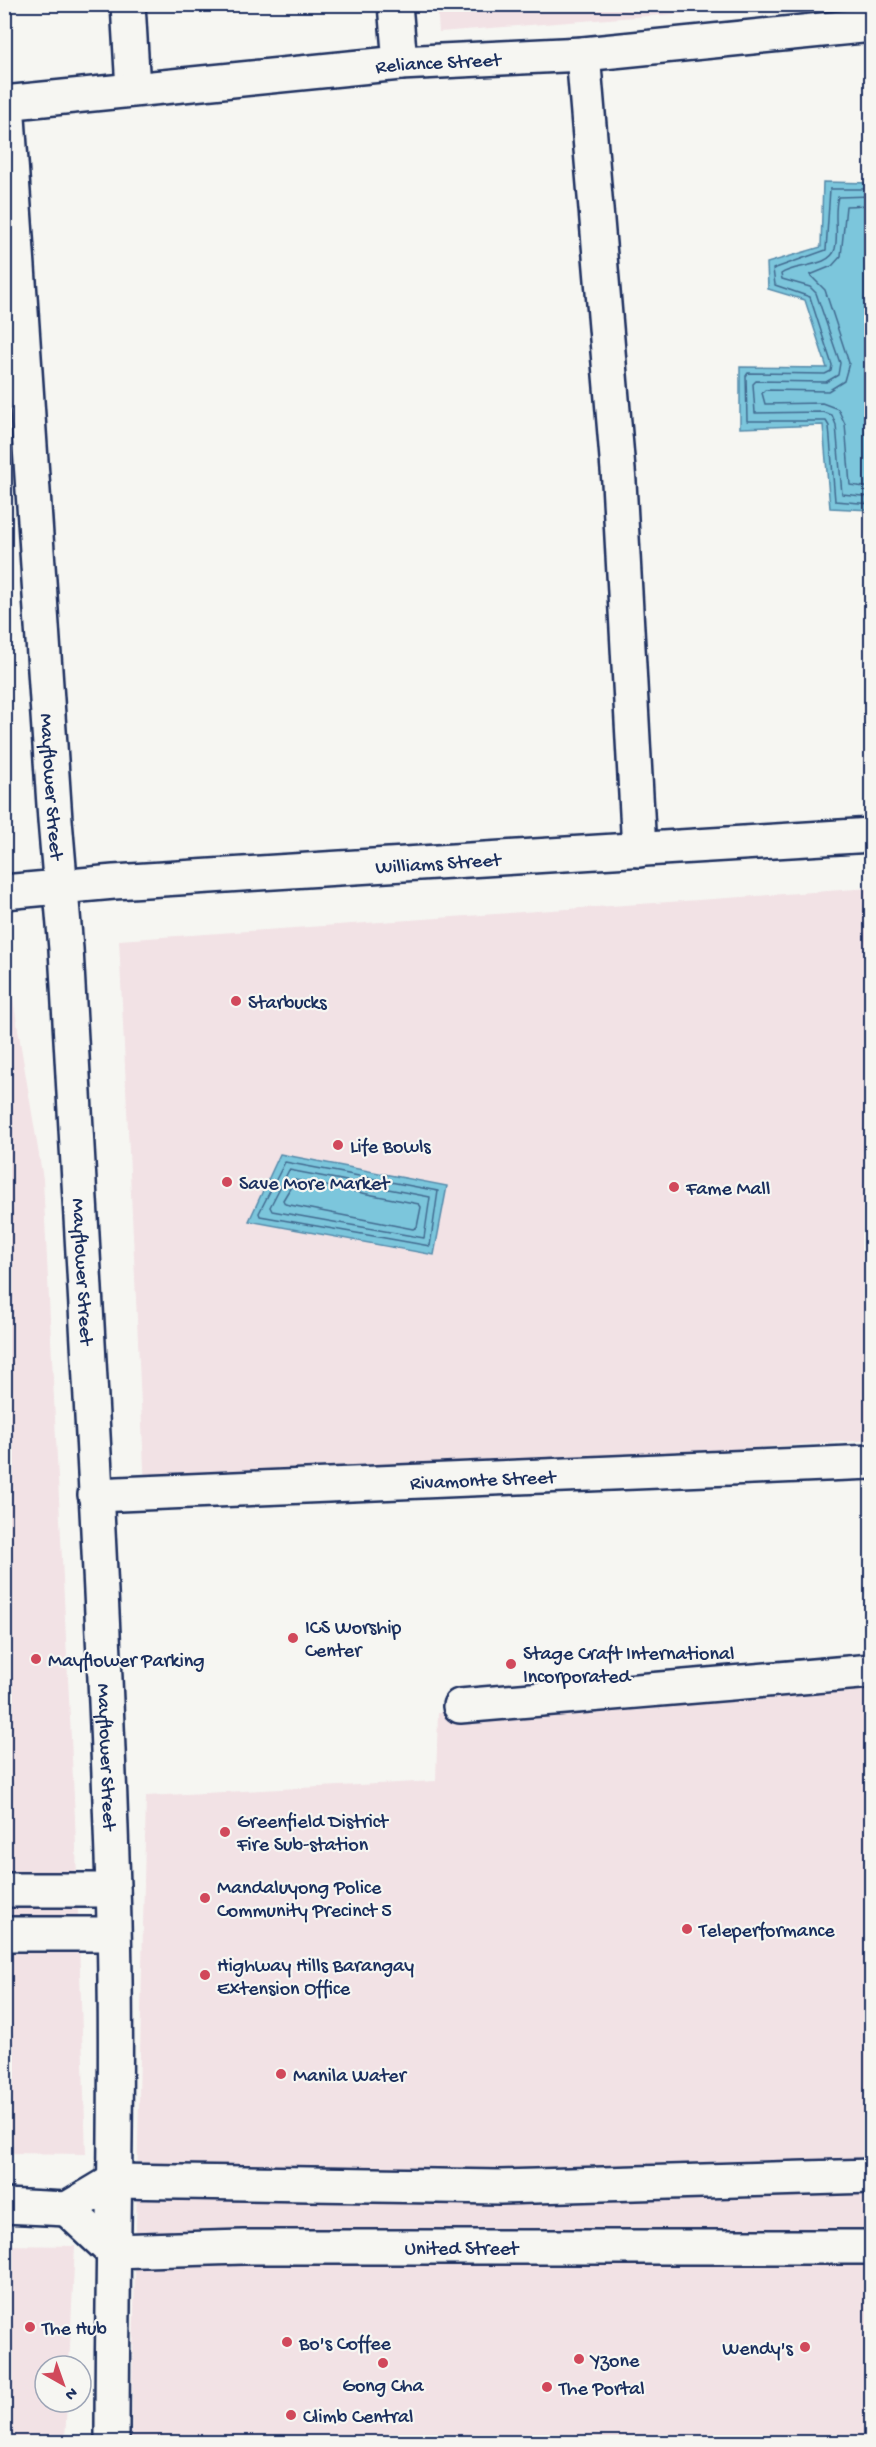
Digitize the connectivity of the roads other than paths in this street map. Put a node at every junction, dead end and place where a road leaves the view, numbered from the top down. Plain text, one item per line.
1 (128, 4) edge
2 (395, 4) edge
3 (872, 25) edge
4 (583, 54) junction
5 (400, 63) junction
6 (133, 88) junction
7 (6, 103) edge
8 (872, 835) edge
9 (639, 850) junction
10 (59, 886) junction
11 (4, 892) edge
12 (872, 1462) edge
13 (95, 1495) junction
14 (872, 1671) edge
15 (460, 1706) dead end
16 (4, 1890) edge
17 (113, 1890) junction
18 (4, 1934) edge
19 (113, 1934) junction
20 (872, 2176) edge
21 (114, 2181) junction
22 (4, 2206) edge
23 (67, 2209) junction
24 (872, 2247) edge
25 (112, 2251) junction
26 (112, 2442) edge

1 - 6 street
2 - 5 street
3 - 4 street, Reliance Street
4 - 5 street, Reliance Street
4 - 9 street
5 - 6 street, Reliance Street
6 - 7 street, Reliance Street
7 - 10 street, Mayflower Street
8 - 9 street, Williams Street
9 - 10 street, Williams Street
10 - 11 street, Williams Street
10 - 13 street, Mayflower Street
12 - 13 street, Rivamonte Street
13 - 17 street, Mayflower Street
14 - 15 street
16 - 17 street
17 - 19 street, Mayflower Street
18 - 19 street
19 - 21 street, Mayflower Street
20 - 21 street
21 - 23 street
21 - 25 street, Mayflower Street
22 - 23 street
23 - 25 street
24 - 25 street, United Street
25 - 26 street, Mayflower Street

